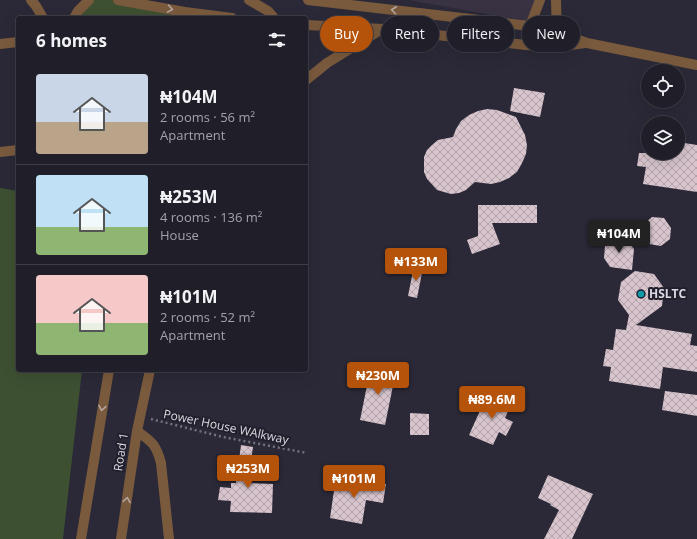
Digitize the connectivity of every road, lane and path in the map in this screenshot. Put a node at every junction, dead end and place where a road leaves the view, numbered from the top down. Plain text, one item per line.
1 (31, 0) edge
2 (89, 0) edge
3 (118, 0) edge
4 (250, 0) edge
5 (308, 0) edge
6 (540, 0) edge
7 (556, 0) edge
8 (42, 16) edge
9 (75, 16) edge
10 (216, 16) edge
11 (272, 16) edge
12 (534, 16) edge
13 (556, 16) edge
14 (308, 25) edge
15 (522, 25) edge
16 (381, 29) edge
17 (381, 30) edge
18 (439, 35) edge
19 (580, 40) edge
20 (16, 42) edge
21 (587, 43) junction
22 (0, 44) edge
23 (580, 44) edge
24 (522, 45) edge
25 (697, 65) edge
26 (308, 78) edge
27 (16, 150) edge
28 (0, 152) edge
29 (109, 372) edge
30 (150, 372) edge
31 (140, 416) junction
32 (137, 430) junction
33 (307, 453) dead end
34 (81, 539) edge
35 (121, 539) edge
36 (169, 539) edge

1 - 8 street
2 - 9 street
3 -> 10 street
4 - 11 street
15 -> 5 street
6 - 12 street
7 - 13 street
14 - 16 street
17 - 26 street
18 - 24 street
19 - 21 street
20 - 22 street
21 - 23 street
21 - 25 street
27 - 28 street
29 -> 34 street
30 - 31 street, Road 1
31 - 32 street, Road 1
31 - 33 path, Power House WAlkway
35 -> 32 street, Road 1
32 - 36 street

